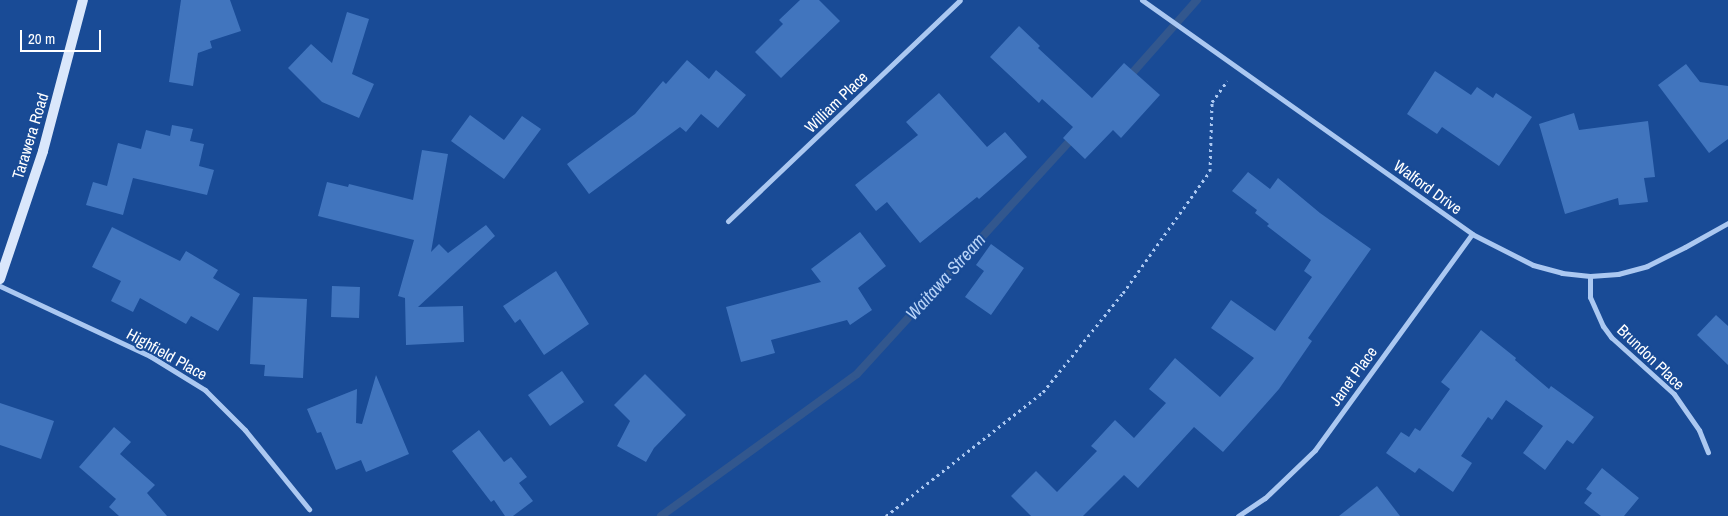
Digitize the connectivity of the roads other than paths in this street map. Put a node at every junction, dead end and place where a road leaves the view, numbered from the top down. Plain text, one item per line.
1 (83, 0) edge
2 (960, 0) edge
3 (1142, 0) edge
4 (728, 221) dead end
5 (1728, 223) edge
6 (1472, 234) junction
7 (1590, 276) junction
8 (0, 279) edge
9 (0, 286) edge
10 (1708, 452) dead end
11 (309, 509) dead end
12 (1238, 516) edge

1 - 8 main road, Tarawera Road
2 - 4 street, William Place
3 - 6 street, Walford Drive
5 - 7 street, Walford Drive
6 - 7 street, Walford Drive
6 - 12 street, Janet Place
7 - 10 street, Brundon Place
9 - 11 street, Highfield Place

